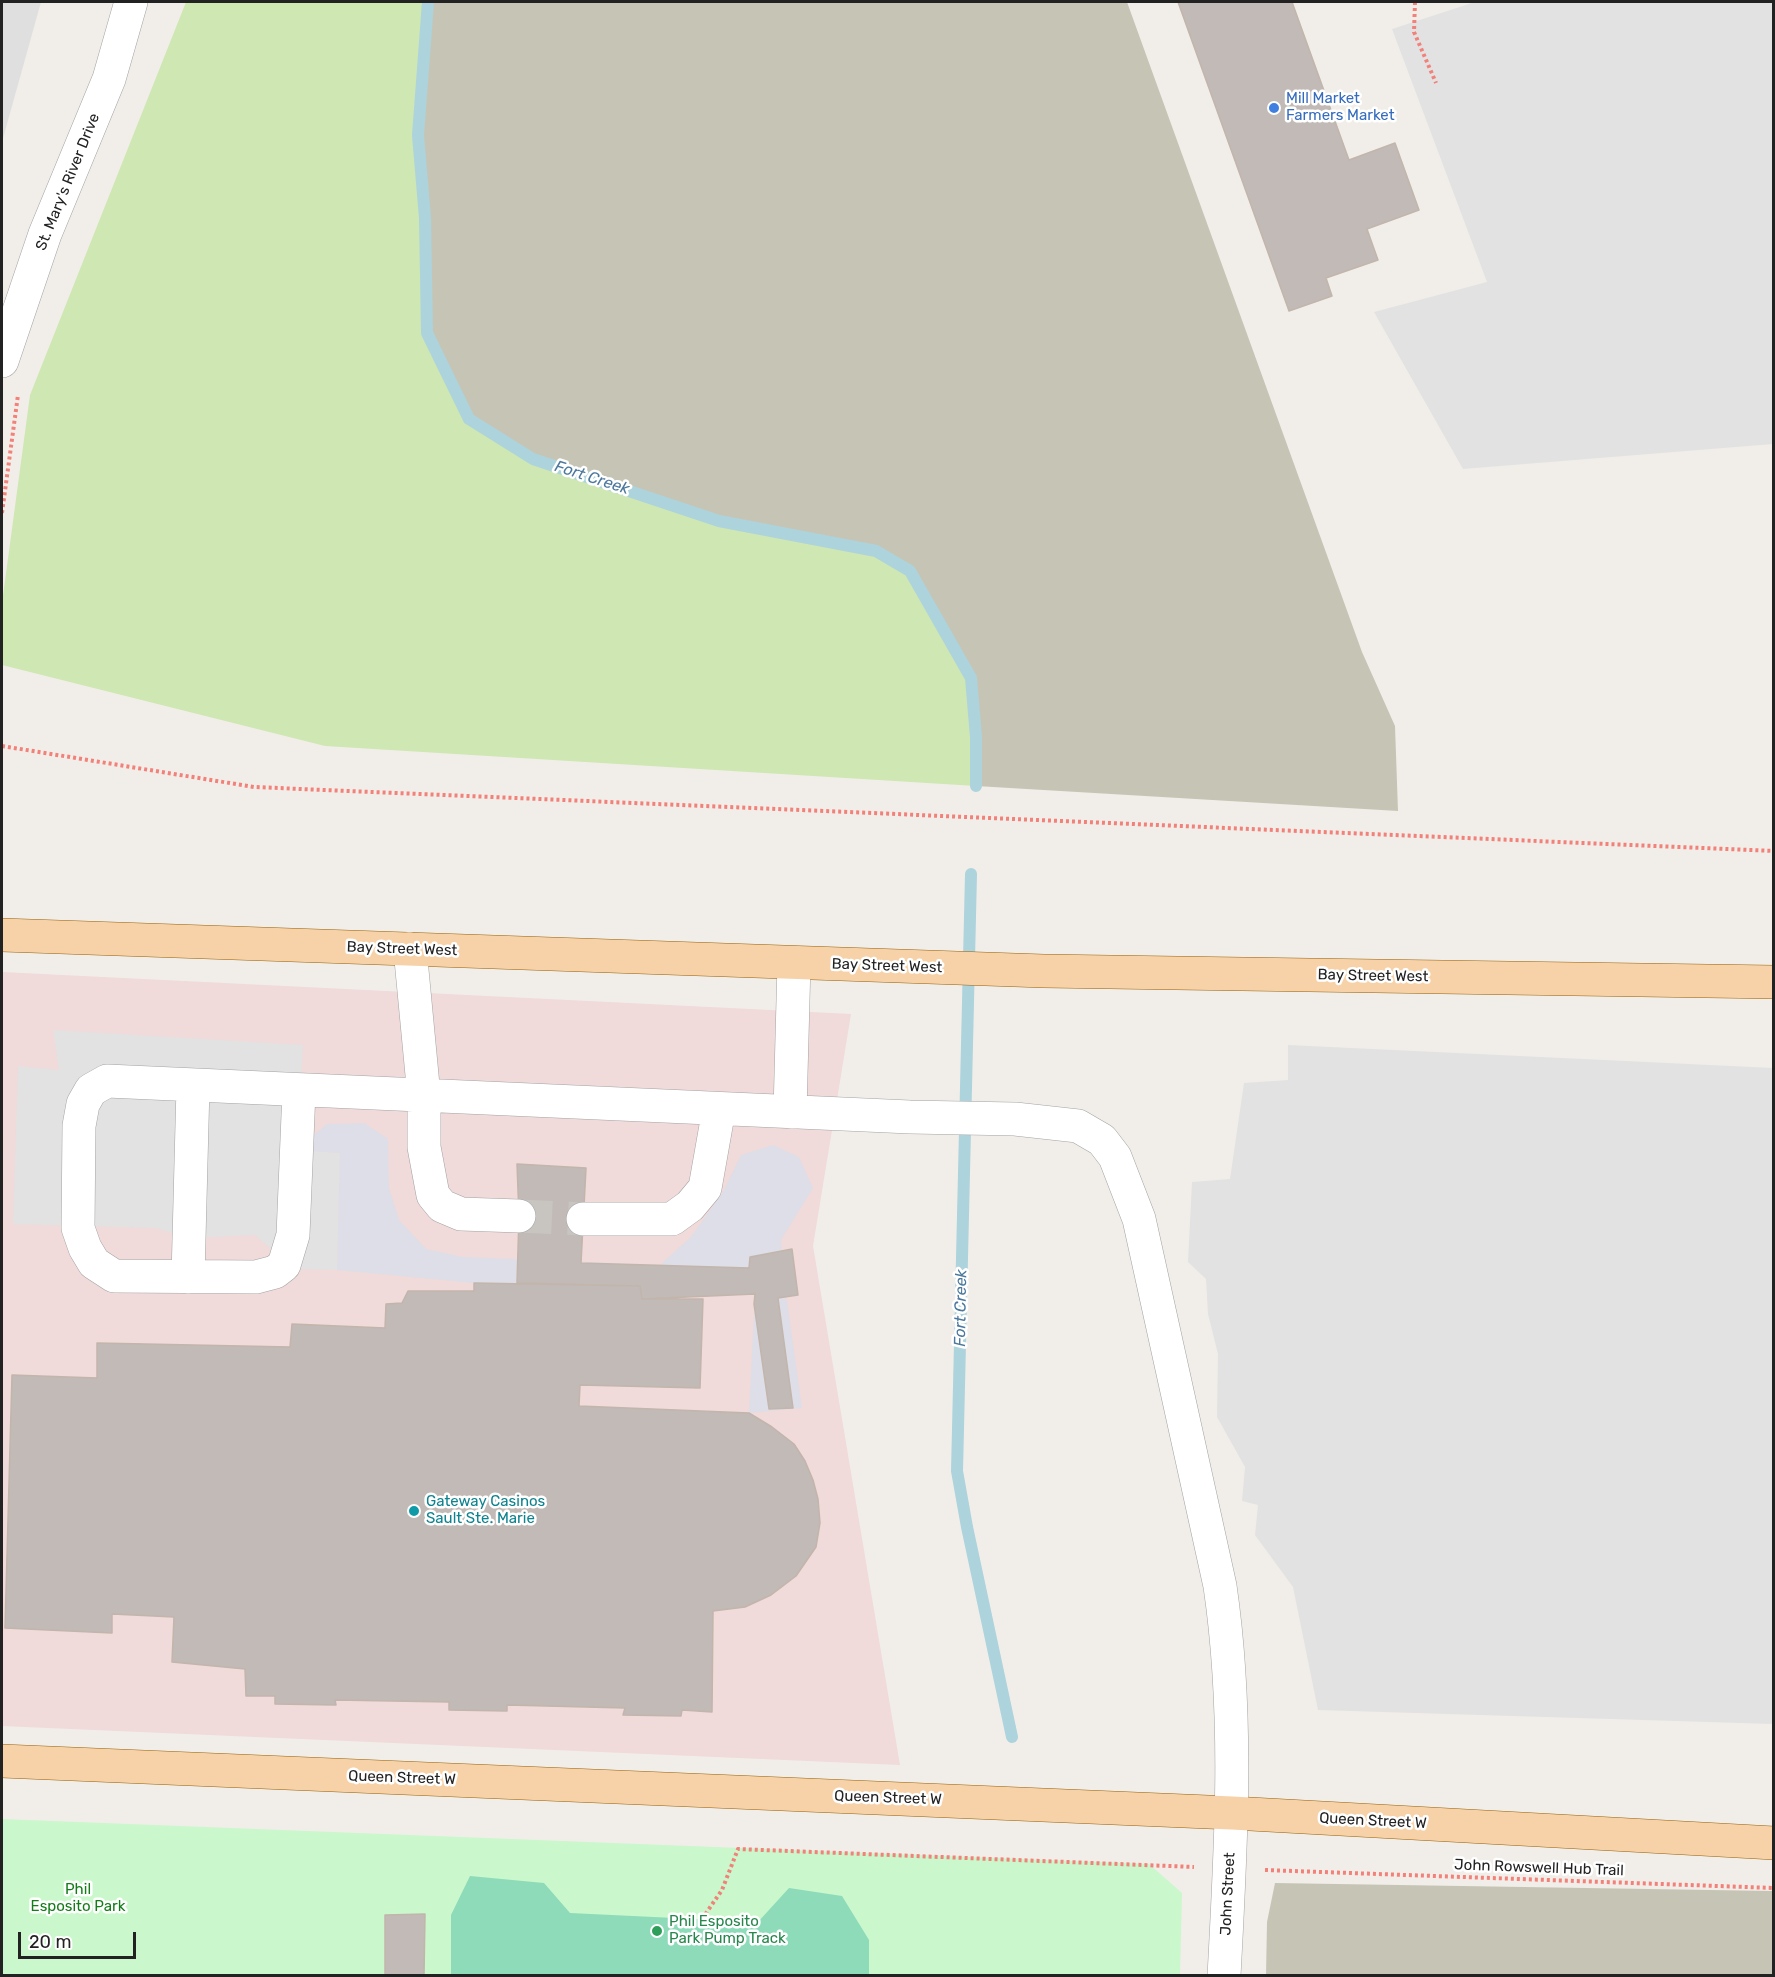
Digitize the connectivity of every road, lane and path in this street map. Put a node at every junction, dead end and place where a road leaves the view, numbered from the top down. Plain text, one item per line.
1 (131, 2) edge
2 (1415, 2) edge
3 (1436, 83) dead end
4 (2, 361) edge
5 (2, 746) edge
6 (1773, 851) edge
7 (2, 935) edge
8 (410, 949) junction
9 (794, 963) junction
10 (1773, 982) edge
11 (193, 1086) junction
12 (298, 1091) junction
13 (424, 1096) junction
14 (719, 1108) junction
15 (790, 1112) junction
16 (519, 1216) tunnel mouth
17 (584, 1219) tunnel mouth
18 (188, 1277) junction
19 (2, 1761) edge
20 (1232, 1813) junction
21 (1773, 1844) edge
22 (1149, 1864) dead end
23 (1304, 1872) dead end
24 (1773, 1888) edge
25 (702, 1919) dead end
26 (1224, 1976) edge

1 - 4 street, St. Mary's River Drive
2 - 3 path
5 - 6 path
7 - 8 main road, Bay Street West
8 - 9 main road, Bay Street West
8 - 13 street
9 - 10 main road, Bay Street West
9 - 15 street
11 - 12 street, John Street
11 - 18 street
11 - 18 street, John Street
12 - 13 street, John Street
12 - 18 street, John Street
13 - 14 street, John Street
13 - 16 street
14 - 15 street, John Street
14 - 17 street
15 - 20 street, John Street
19 - 20 main road, Queen Street W
20 - 21 main road, Queen Street W
20 - 26 street, John Street
22 - 25 path
23 - 24 path, John Rowswell Hub Trail

